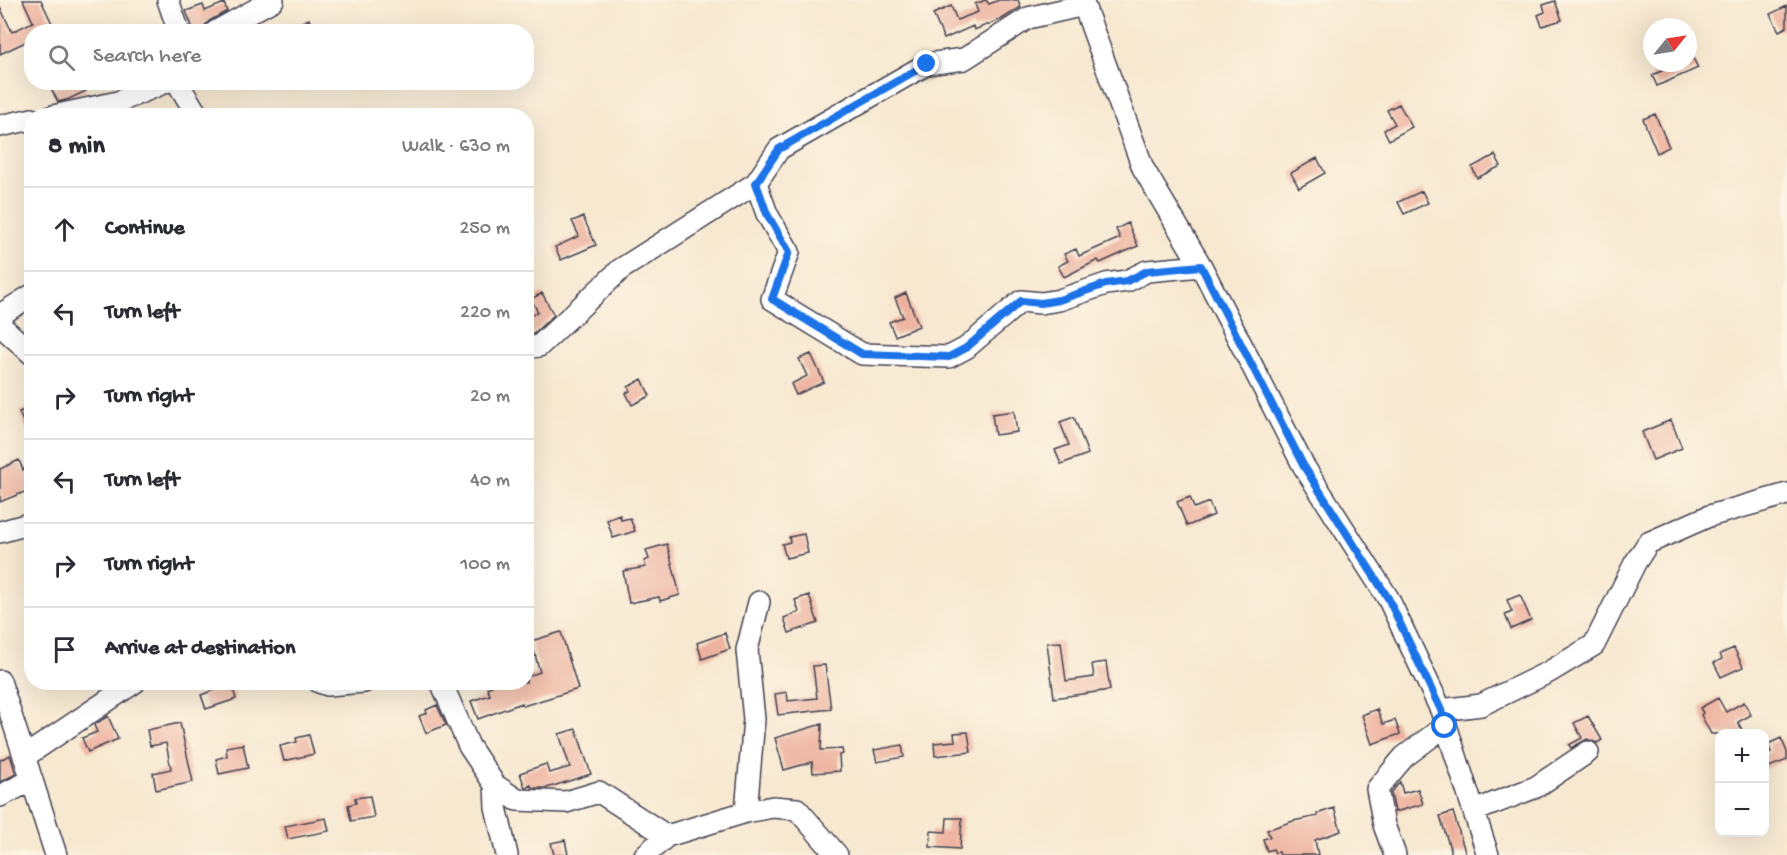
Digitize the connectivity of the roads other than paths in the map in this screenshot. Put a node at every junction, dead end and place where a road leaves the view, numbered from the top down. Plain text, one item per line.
1 (168, 0) edge
2 (273, 0) edge
3 (1083, 3) edge
4 (176, 24) edge
5 (230, 24) edge
6 (147, 90) edge
7 (182, 90) edge
8 (90, 108) edge
9 (193, 108) edge
10 (24, 121) edge
11 (0, 126) edge
12 (756, 183) junction
13 (1201, 266) junction
14 (24, 300) edge
15 (0, 315) edge
16 (0, 325) edge
17 (24, 347) edge
18 (534, 347) edge
19 (1787, 494) edge
20 (24, 525) edge
21 (0, 532) edge
22 (759, 602) dead end
23 (0, 681) edge
24 (123, 690) edge
25 (444, 690) edge
26 (1443, 718) junction
27 (1588, 752) dead end
28 (24, 757) junction
29 (32, 780) junction
30 (495, 785) junction
31 (0, 796) edge
32 (746, 812) junction
33 (1474, 812) junction
34 (667, 836) junction
35 (56, 855) edge
36 (507, 855) edge
37 (645, 855) edge
38 (837, 855) edge
39 (1395, 855) edge
40 (1488, 855) edge

1 - 4 street
2 - 5 street
3 - 12 street
3 - 13 street
6 - 8 street
7 - 9 street
10 - 11 street
12 - 13 street
12 - 18 street
13 - 26 street
14 - 15 street
16 - 17 street
19 - 26 street
20 - 21 street
22 - 32 street
23 - 28 street
24 - 28 street
25 - 30 street
26 - 33 street
26 - 39 street
27 - 33 street
28 - 29 street
29 - 31 street
29 - 35 street
30 - 34 street
30 - 36 street
32 - 34 street
32 - 38 street
33 - 40 street
34 - 37 street

